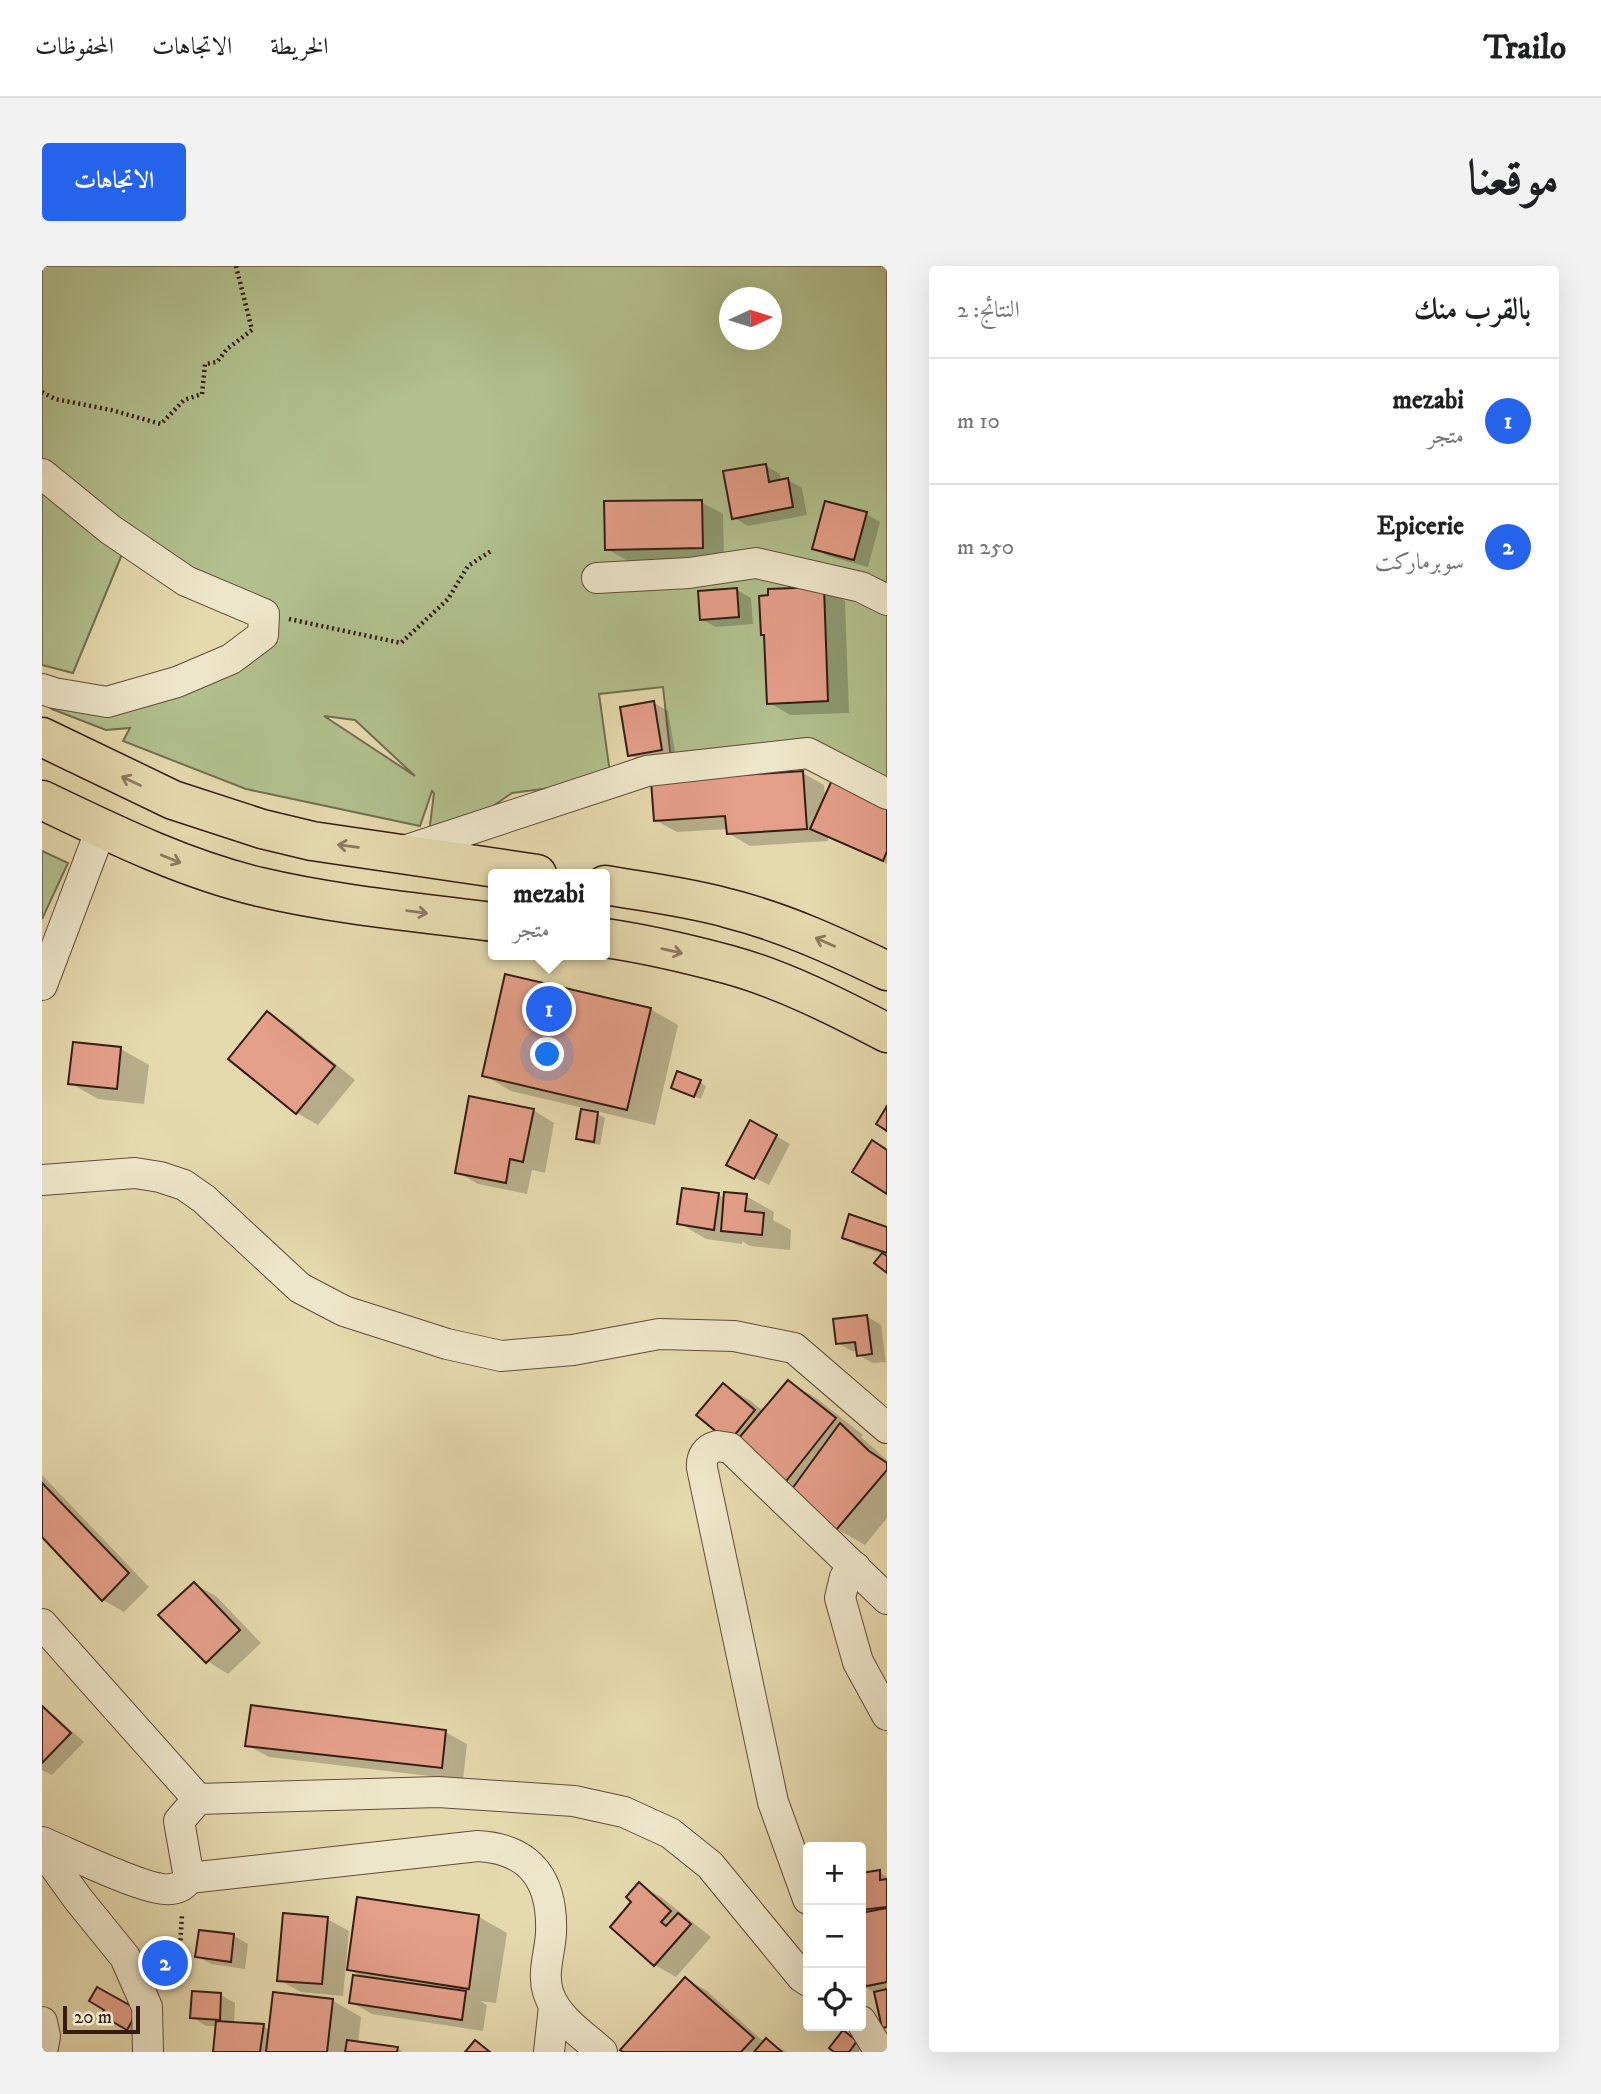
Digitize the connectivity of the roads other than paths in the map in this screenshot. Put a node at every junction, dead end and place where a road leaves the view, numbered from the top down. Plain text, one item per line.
1 (42, 474) edge
2 (597, 578) dead end
3 (887, 600) edge
4 (42, 689) edge
5 (42, 737) edge
6 (887, 794) edge
7 (42, 800) edge
8 (101, 828) junction
9 (397, 854) junction
10 (502, 869) edge
11 (610, 886) edge
12 (488, 921) edge
13 (610, 939) edge
14 (887, 971) edge
15 (42, 985) edge
16 (887, 1033) edge
17 (42, 1180) edge
18 (887, 1428) edge
19 (855, 1567) junction
20 (887, 1599) edge
21 (42, 1624) edge
22 (887, 1715) edge
23 (198, 1799) junction
24 (42, 1842) edge
25 (42, 1849) edge
26 (189, 1878) junction
27 (803, 1885) edge
28 (803, 1978) edge
29 (554, 2006) junction
30 (42, 2022) edge
31 (866, 2029) edge
32 (42, 2052) edge
33 (148, 2052) edge
34 (549, 2052) edge
35 (602, 2052) edge
36 (880, 2052) edge

1 - 4 street
2 - 3 street
9 -> 5 highway
6 - 9 street
7 - 8 highway
8 -> 12 highway
8 - 15 street
9 - 10 highway
14 -> 11 highway
13 -> 16 highway
17 - 18 street
19 - 20 street
19 - 22 street
19 - 27 street
21 - 23 street
23 - 26 street
23 - 28 street
24 - 26 street
25 - 33 street
26 - 29 street
29 - 34 street
29 - 35 street
30 - 32 street
31 - 36 street

